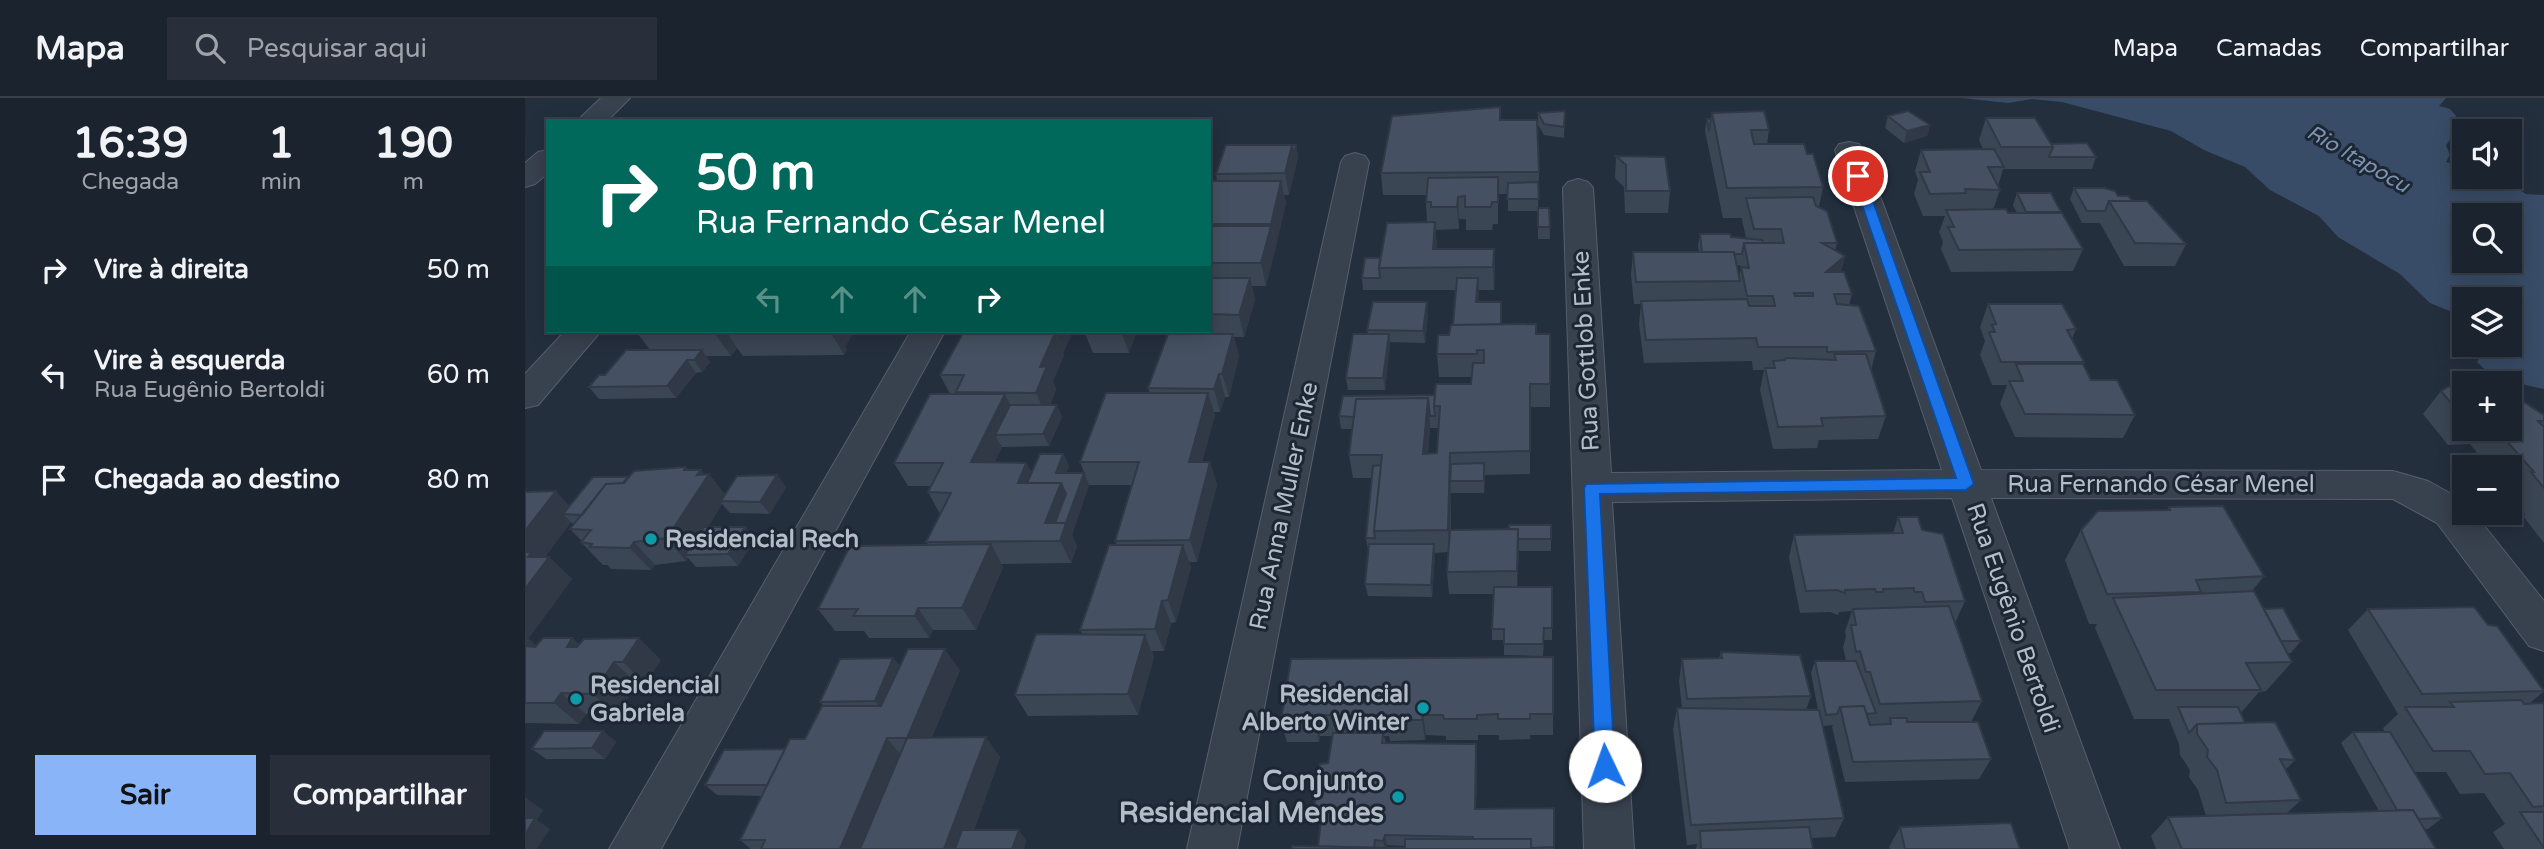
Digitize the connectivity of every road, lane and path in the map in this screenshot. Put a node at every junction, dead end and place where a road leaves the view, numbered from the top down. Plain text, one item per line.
1 (617, 98) edge
2 (592, 119) edge
3 (1849, 150) dead end
4 (546, 160) edge
5 (1355, 162) dead end
6 (525, 178) edge
7 (1578, 188) dead end
8 (582, 333) edge
9 (927, 333) edge
10 (525, 396) edge
11 (1966, 484) junction
12 (1592, 488) junction
13 (2544, 633) edge
14 (634, 849) edge
15 (1212, 849) edge
16 (1609, 849) edge
17 (2095, 849) edge

1 - 2 street
3 - 11 street, Rua Eugênio Bertoldi
4 - 6 street
5 - 15 street, Rua Anna Muller Enke
7 - 12 street, Rua Gottlob Enke
8 - 10 street
9 - 14 street
11 - 12 street, Rua Fernando César Menel
11 - 13 street, Rua Fernando César Menel
11 - 17 street, Rua Eugênio Bertoldi
12 - 16 street, Rua Gottlob Enke

